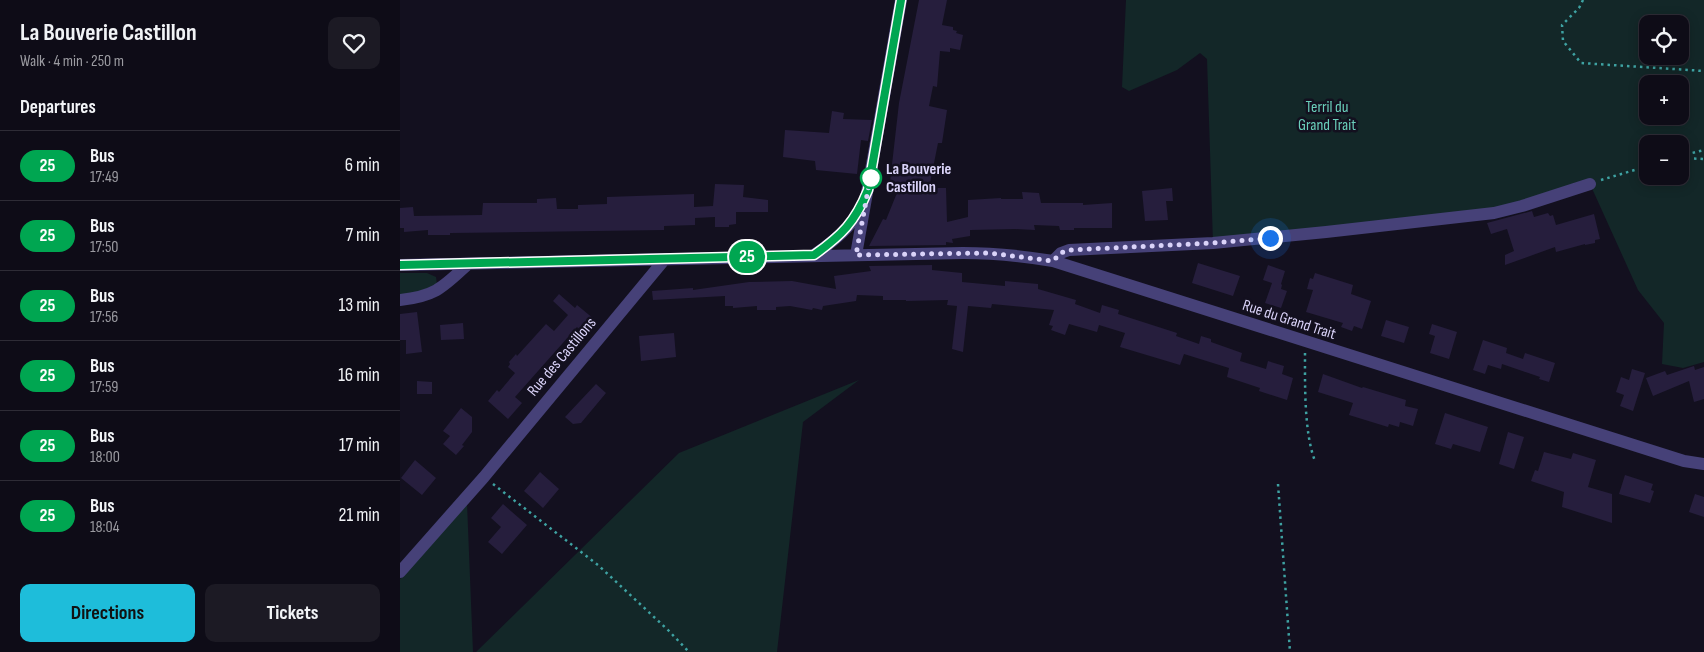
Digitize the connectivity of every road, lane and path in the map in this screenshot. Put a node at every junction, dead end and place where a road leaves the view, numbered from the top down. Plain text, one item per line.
1 (901, 0) edge
2 (1583, 0) edge
3 (1704, 71) edge
4 (1704, 150) edge
5 (1689, 154) edge
6 (1689, 158) edge
7 (1704, 160) edge
8 (1639, 169) edge
9 (1590, 184) joint
10 (868, 190) junction
11 (846, 228) junction
12 (814, 255) junction
13 (850, 255) junction
14 (665, 259) junction
15 (1053, 261) junction
16 (468, 264) junction
17 (400, 266) edge
18 (400, 300) edge
19 (1305, 342) junction
20 (1315, 461) dead end
21 (1684, 461) junction
22 (1704, 464) edge
23 (1704, 470) edge
24 (484, 477) junction
25 (1278, 484) dead end
26 (400, 572) edge
27 (689, 652) edge
28 (1290, 652) edge

1 - 10 street
2 - 3 path
4 - 5 path
6 - 7 path
8 - 9 path
9 - 15 street
10 - 11 street
10 - 13 street
11 - 12 street
11 - 13 street
12 - 13 street, Rue du Grand Trait
12 - 14 street, Rue du Grand Trait
13 - 15 street, Rue du Grand Trait
14 - 16 street, Rue du Grand Trait
14 - 24 street, Rue des Castillons
15 - 19 street, Rue du Grand Trait
16 - 17 street, Rue du Grand Trait
16 - 18 street
19 - 20 path
19 - 21 street, Rue du Grand Trait
21 - 22 street, Rue du Grand Trait
21 - 23 street
24 - 26 street, Rue des Castillons
24 - 27 path
25 - 28 path

